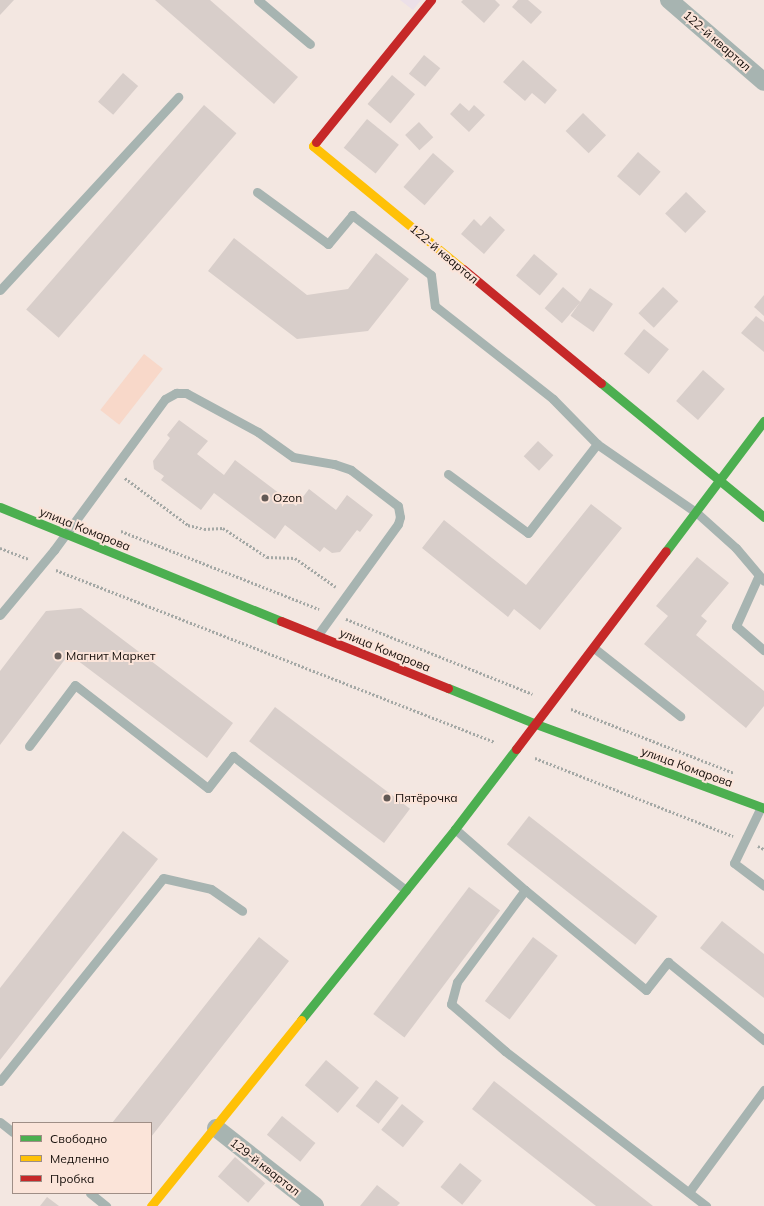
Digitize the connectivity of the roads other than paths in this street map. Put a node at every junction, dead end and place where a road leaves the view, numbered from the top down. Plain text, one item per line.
1 (258, 0) edge
2 (431, 0) edge
3 (669, 0) edge
4 (310, 44) dead end
5 (764, 82) edge
6 (178, 98) dead end
7 (257, 192) dead end
8 (0, 290) edge
9 (764, 421) edge
10 (597, 444) junction
11 (448, 474) dead end
12 (720, 482) junction
13 (0, 507) edge
14 (697, 513) junction
15 (764, 517) edge
16 (66, 534) junction
17 (761, 579) edge
18 (0, 615) edge
19 (317, 636) junction
20 (594, 648) junction
21 (764, 650) edge
22 (680, 716) dead end
23 (536, 724) junction
24 (29, 746) dead end
25 (762, 807) edge
26 (455, 829) junction
27 (764, 886) edge
28 (406, 890) junction
29 (525, 890) junction
30 (242, 911) dead end
31 (764, 1040) edge
32 (0, 1081) edge
33 (764, 1090) edge
34 (0, 1122) edge
35 (216, 1128) junction
36 (12, 1131) edge
37 (689, 1192) junction
38 (91, 1194) edge
39 (106, 1206) edge
40 (151, 1206) edge
41 (314, 1206) edge
42 (706, 1206) edge

1 - 4 lane
2 - 12 street, 122-й квартал
3 - 5 street, 122-й квартал
6 - 8 lane
7 - 10 lane
9 - 12 street
10 - 11 lane
10 - 14 lane
12 - 14 street
12 - 15 street
13 - 16 street, улица Комарова
14 - 17 lane
14 - 20 street
16 - 18 lane
16 - 19 street, улица Комарова
16 - 19 lane
17 - 21 lane
19 - 23 street, улица Комарова
20 - 22 lane
20 - 23 street
23 - 25 street, улица Комарова
23 - 26 street
24 - 28 lane
25 - 27 lane
26 - 28 street
26 - 29 lane
28 - 35 street
29 - 31 lane
29 - 37 lane
30 - 32 lane
33 - 37 lane
34 - 36 lane
35 - 40 street
35 - 41 street, 129-й квартал
37 - 42 lane
38 - 39 lane

